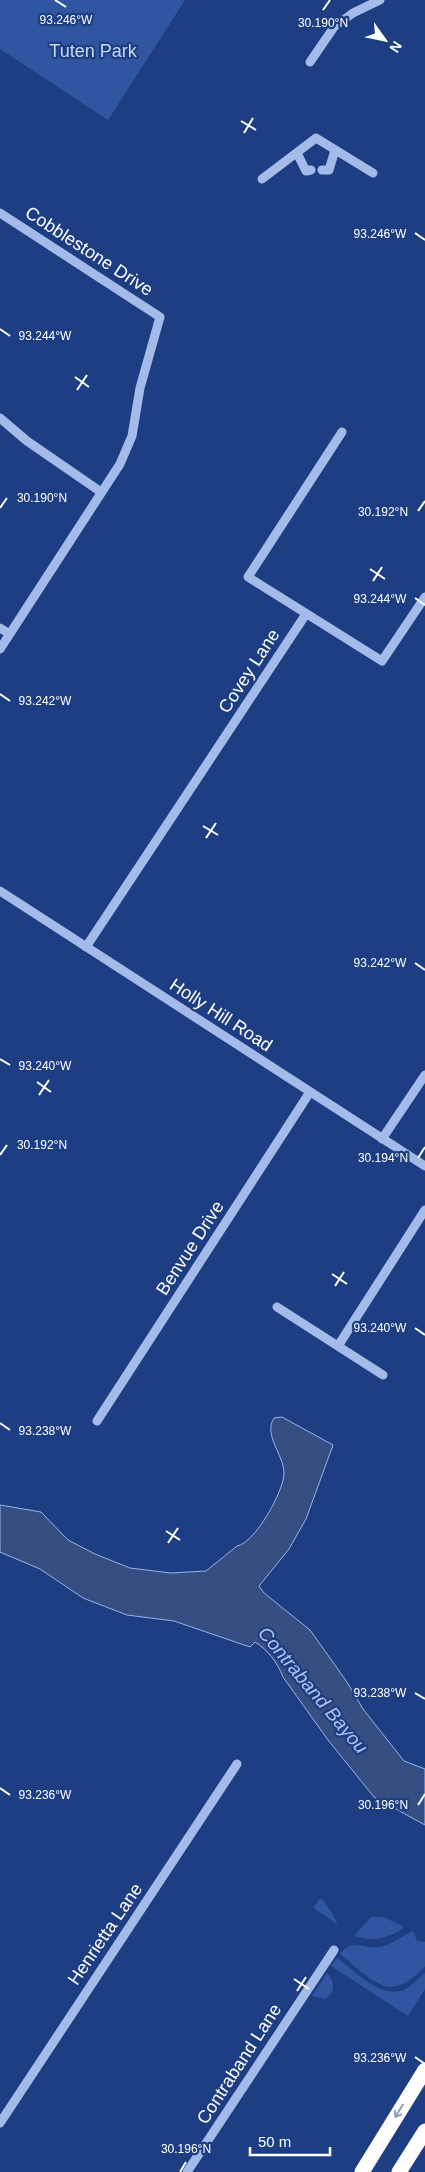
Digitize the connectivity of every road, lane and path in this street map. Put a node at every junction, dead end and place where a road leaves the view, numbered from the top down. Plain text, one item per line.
1 (380, 0) edge
2 (310, 62) dead end
3 (335, 150) junction
4 (297, 152) junction
5 (311, 170) dead end
6 (322, 170) dead end
7 (374, 173) dead end
8 (262, 179) dead end
9 (0, 213) edge
10 (0, 418) edge
11 (342, 432) dead end
12 (101, 492) junction
13 (425, 597) edge
14 (306, 614) junction
15 (0, 628) edge
16 (10, 634) junction
17 (0, 649) edge
18 (0, 891) edge
19 (86, 947) junction
20 (425, 1075) edge
21 (310, 1092) junction
22 (382, 1139) junction
23 (425, 1166) edge
24 (425, 1210) edge
25 (276, 1307) dead end
26 (338, 1346) junction
27 (383, 1375) dead end
28 (97, 1421) dead end
29 (237, 1764) dead end
30 (334, 1950) dead end
31 (425, 2070) edge
32 (0, 2122) edge
33 (424, 2132) edge
34 (375, 2150) junction
35 (187, 2172) edge
36 (358, 2172) edge
37 (362, 2172) edge
38 (400, 2172) edge
39 (404, 2172) edge

1 - 2 street
3 - 4 street
3 - 6 street
3 - 7 street
4 - 5 street
4 - 8 street
9 - 12 street, Cobblestone Drive
10 - 12 street
11 - 14 street
12 - 16 street
13 - 14 street
14 - 19 street, Covey Lane
15 - 16 street
16 - 17 street
18 - 19 street, Holly Hill Road
19 - 21 street, Holly Hill Road
20 - 22 street
21 - 22 street, Holly Hill Road
21 - 28 street, Benvue Drive
22 - 23 street, Holly Hill Road
24 - 26 street
25 - 26 street
26 - 27 street
29 - 32 street, Henrietta Lane
30 - 35 street, Contraband Lane
31 -> 34 highway
33 - 38 highway
33 - 39 highway
34 - 36 highway
34 - 37 highway

